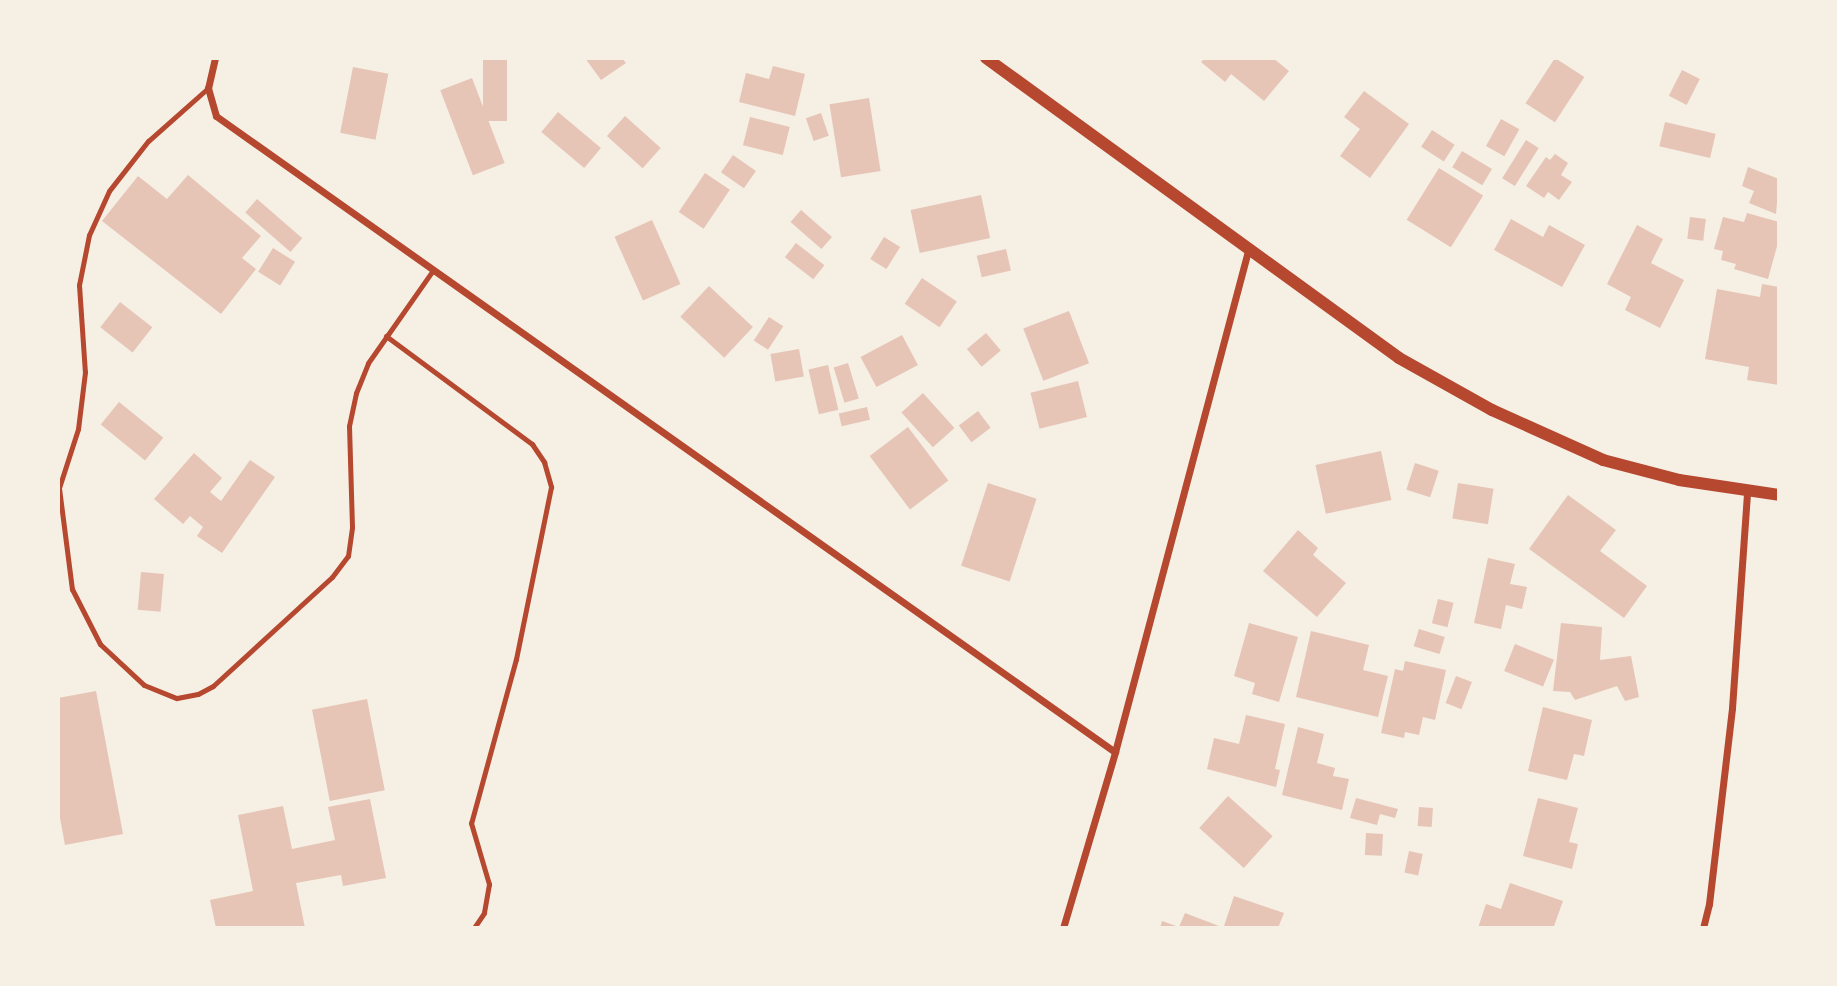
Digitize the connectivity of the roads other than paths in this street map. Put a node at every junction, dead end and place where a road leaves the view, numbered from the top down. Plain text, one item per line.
1 (215, 58) edge
2 (986, 58) edge
3 (208, 88) junction
4 (1249, 247) junction
5 (433, 270) junction
6 (386, 336) junction
7 (1747, 491) junction
8 (1779, 495) edge
9 (1115, 752) junction
10 (474, 928) edge
11 (1063, 928) edge
12 (1703, 928) edge

1 - 3 street
2 - 4 street
3 - 5 street
3 - 6 lane
4 - 7 street
4 - 9 street
5 - 6 lane
5 - 9 street
6 - 10 lane
7 - 8 street
7 - 12 street
9 - 11 street

